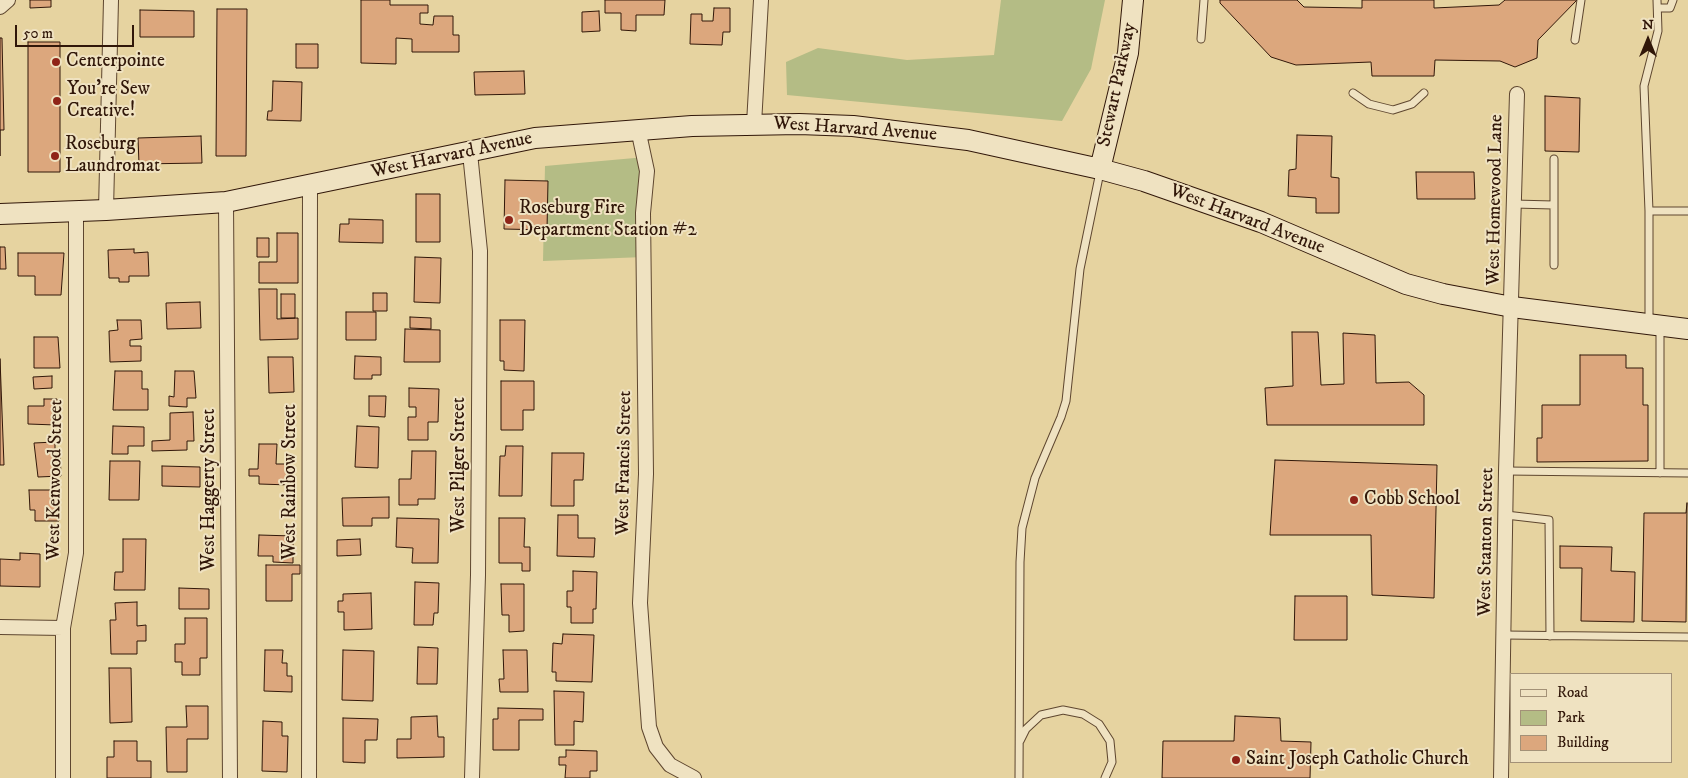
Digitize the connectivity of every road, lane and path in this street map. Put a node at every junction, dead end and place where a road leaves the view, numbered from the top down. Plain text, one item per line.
1 (8, 0) edge
2 (111, 0) edge
3 (761, 0) edge
4 (1133, 0) edge
5 (1204, 0) edge
6 (1581, 0) edge
7 (1673, 0) edge
8 (1657, 4) edge
9 (0, 7) edge
10 (1201, 39) dead end
11 (1575, 40) dead end
12 (1353, 93) dead end
13 (1424, 94) dead end
14 (1517, 94) dead end
15 (754, 124) junction
16 (638, 128) junction
17 (470, 153) junction
18 (1554, 159) dead end
19 (1100, 169) junction
20 (310, 186) junction
21 (226, 202) junction
22 (1514, 204) junction
23 (1553, 205) junction
24 (106, 210) junction
25 (1649, 211) junction
26 (1688, 211) edge
27 (76, 212) junction
28 (0, 214) edge
29 (1554, 265) dead end
30 (1512, 307) junction
31 (1654, 325) junction
32 (1688, 329) edge
33 (1506, 471) junction
34 (1660, 473) junction
35 (1688, 474) edge
36 (1506, 516) junction
37 (0, 627) edge
38 (64, 628) junction
39 (1504, 635) junction
40 (1550, 636) junction
41 (1688, 637) edge
42 (1019, 744) junction
43 (1019, 764) junction
44 (63, 778) edge
45 (230, 778) edge
46 (309, 778) edge
47 (472, 778) edge
48 (694, 778) edge
49 (1019, 778) edge
50 (1025, 778) edge
51 (1105, 778) edge
52 (1501, 778) edge

1 - 9 street
2 - 24 street
3 - 15 street
4 - 19 main road, Stewart Parkway
5 - 10 lane
6 - 11 lane
7 - 8 lane
8 - 25 lane
12 - 13 lane
14 - 22 street, West Homewood Lane
15 - 16 main road, West Harvard Avenue
15 - 19 main road, West Harvard Avenue
16 - 17 main road, West Harvard Avenue
16 - 48 street, West Francis Street
17 - 20 main road, West Harvard Avenue
17 - 47 street, West Pilger Street
18 - 23 lane
19 - 30 main road, West Harvard Avenue
19 - 42 lane
20 - 21 main road, West Harvard Avenue
20 - 46 street, West Rainbow Street
21 - 24 main road, West Harvard Avenue
21 - 45 street, West Haggerty Street
22 - 23 lane
22 - 30 street, West Homewood Lane
23 - 29 lane
24 - 27 main road, West Harvard Avenue
25 - 26 lane
25 - 31 lane
27 - 28 main road, West Harvard Avenue
27 - 38 street, West Kenwood Street
30 - 31 main road, West Harvard Avenue
30 - 33 street, West Stanton Street
31 - 32 main road, West Harvard Avenue
31 - 34 lane
33 - 34 lane
33 - 36 street, West Stanton Street
34 - 35 lane
36 - 39 street, West Stanton Street
36 - 40 lane
37 - 38 street
38 - 44 street, West Kenwood Street
39 - 40 lane
39 - 52 street, West Stanton Street
40 - 41 lane
42 - 43 lane
42 - 51 lane
43 - 49 lane
43 - 50 lane

